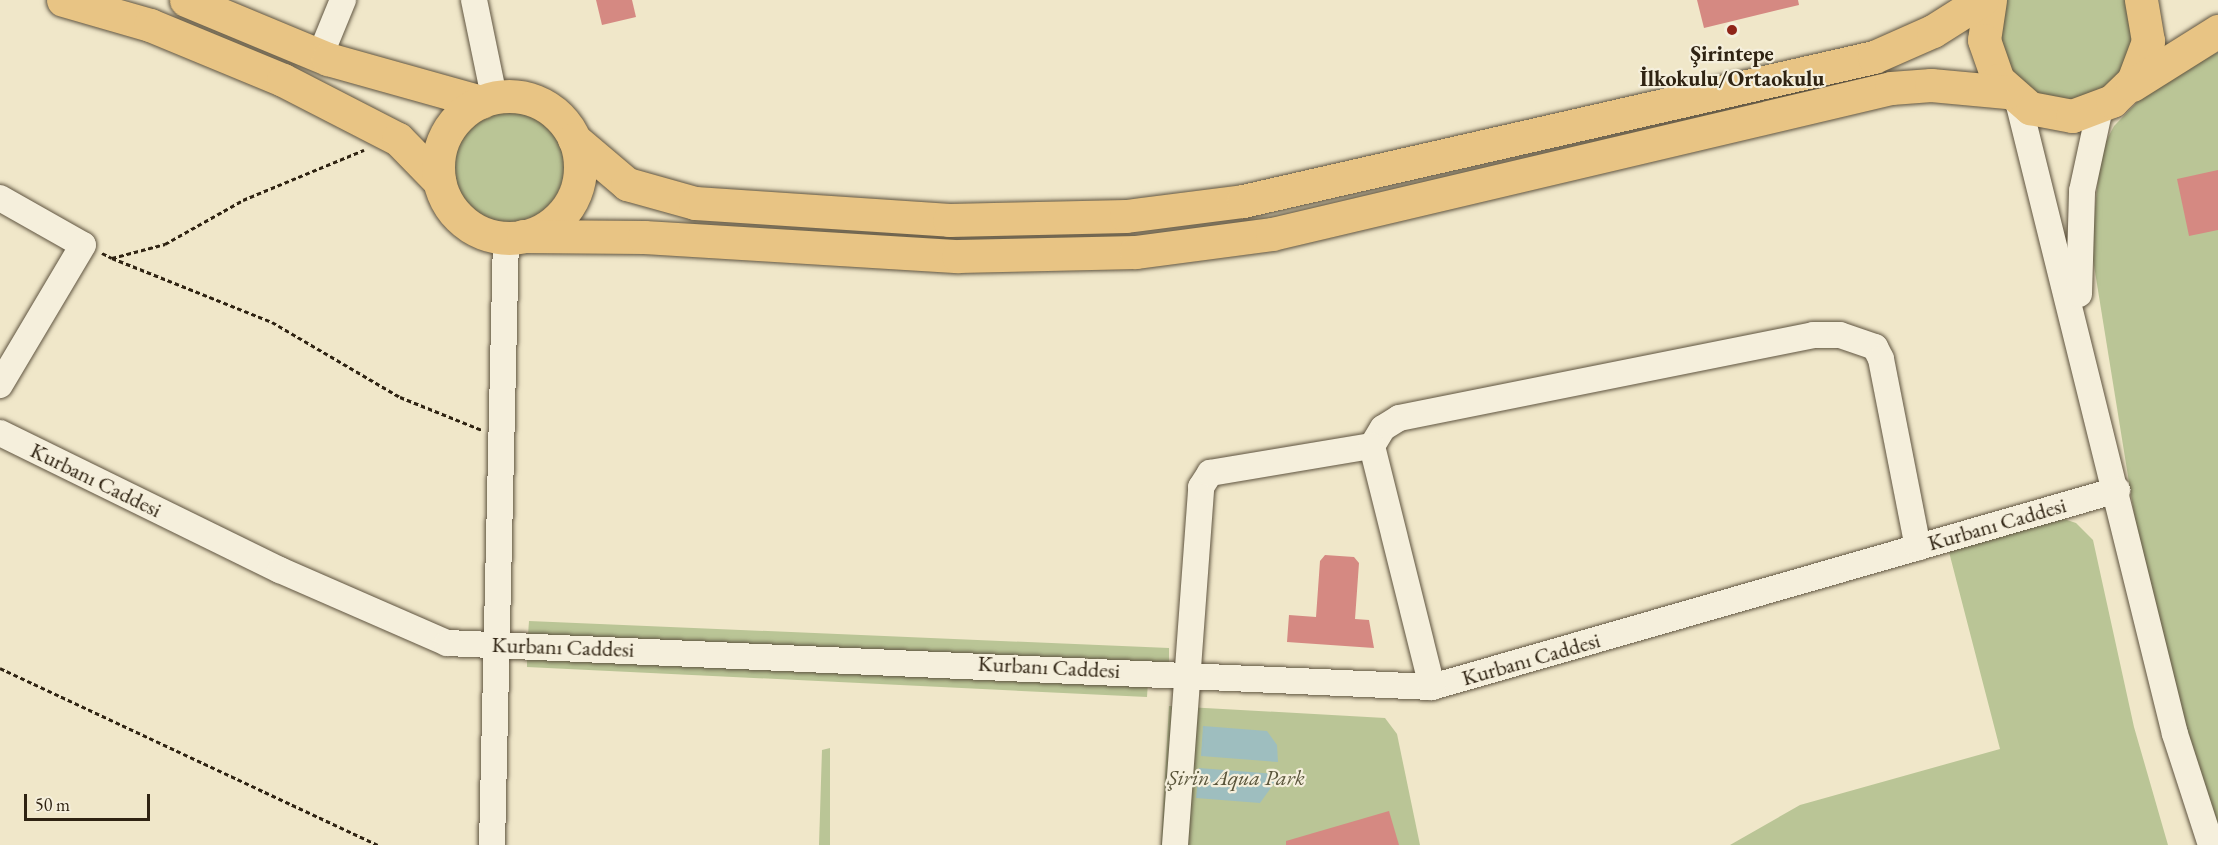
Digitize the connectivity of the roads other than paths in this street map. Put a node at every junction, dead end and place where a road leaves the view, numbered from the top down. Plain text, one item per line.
1 (63, 0) edge
2 (186, 0) edge
3 (343, 0) edge
4 (474, 0) edge
5 (1982, 0) edge
6 (1990, 0) edge
7 (2141, 0) edge
8 (2218, 31) edge
9 (320, 56) junction
10 (2012, 96) junction
11 (488, 99) junction
12 (2112, 100) junction
13 (574, 139) junction
14 (440, 182) junction
15 (0, 198) edge
16 (515, 237) junction
17 (2079, 333) junction
18 (0, 386) edge
19 (0, 433) edge
20 (1372, 446) junction
21 (2117, 490) junction
22 (1918, 547) junction
23 (498, 645) junction
24 (1189, 673) junction
25 (1432, 687) junction
26 (492, 845) edge
27 (1175, 845) edge
28 (2211, 845) edge

1 - 14 highway
2 - 9 highway
3 - 9 street
4 - 11 street
5 - 13 highway
6 - 10 highway
7 - 12 highway
8 - 12 highway
9 - 11 highway
10 - 12 highway
10 - 16 highway
10 - 17 street
11 - 13 highway
11 - 14 highway
12 - 17 street
13 - 16 highway
14 - 16 highway
15 - 18 street
16 - 23 street
17 - 21 street
19 - 23 street, Kurbanı Caddesi
20 - 22 street
20 - 24 street
20 - 25 street
21 - 22 street, Kurbanı Caddesi
21 - 28 street
22 - 25 street, Kurbanı Caddesi
23 - 24 street, Kurbanı Caddesi
23 - 26 street
24 - 25 street, Kurbanı Caddesi
24 - 27 street

